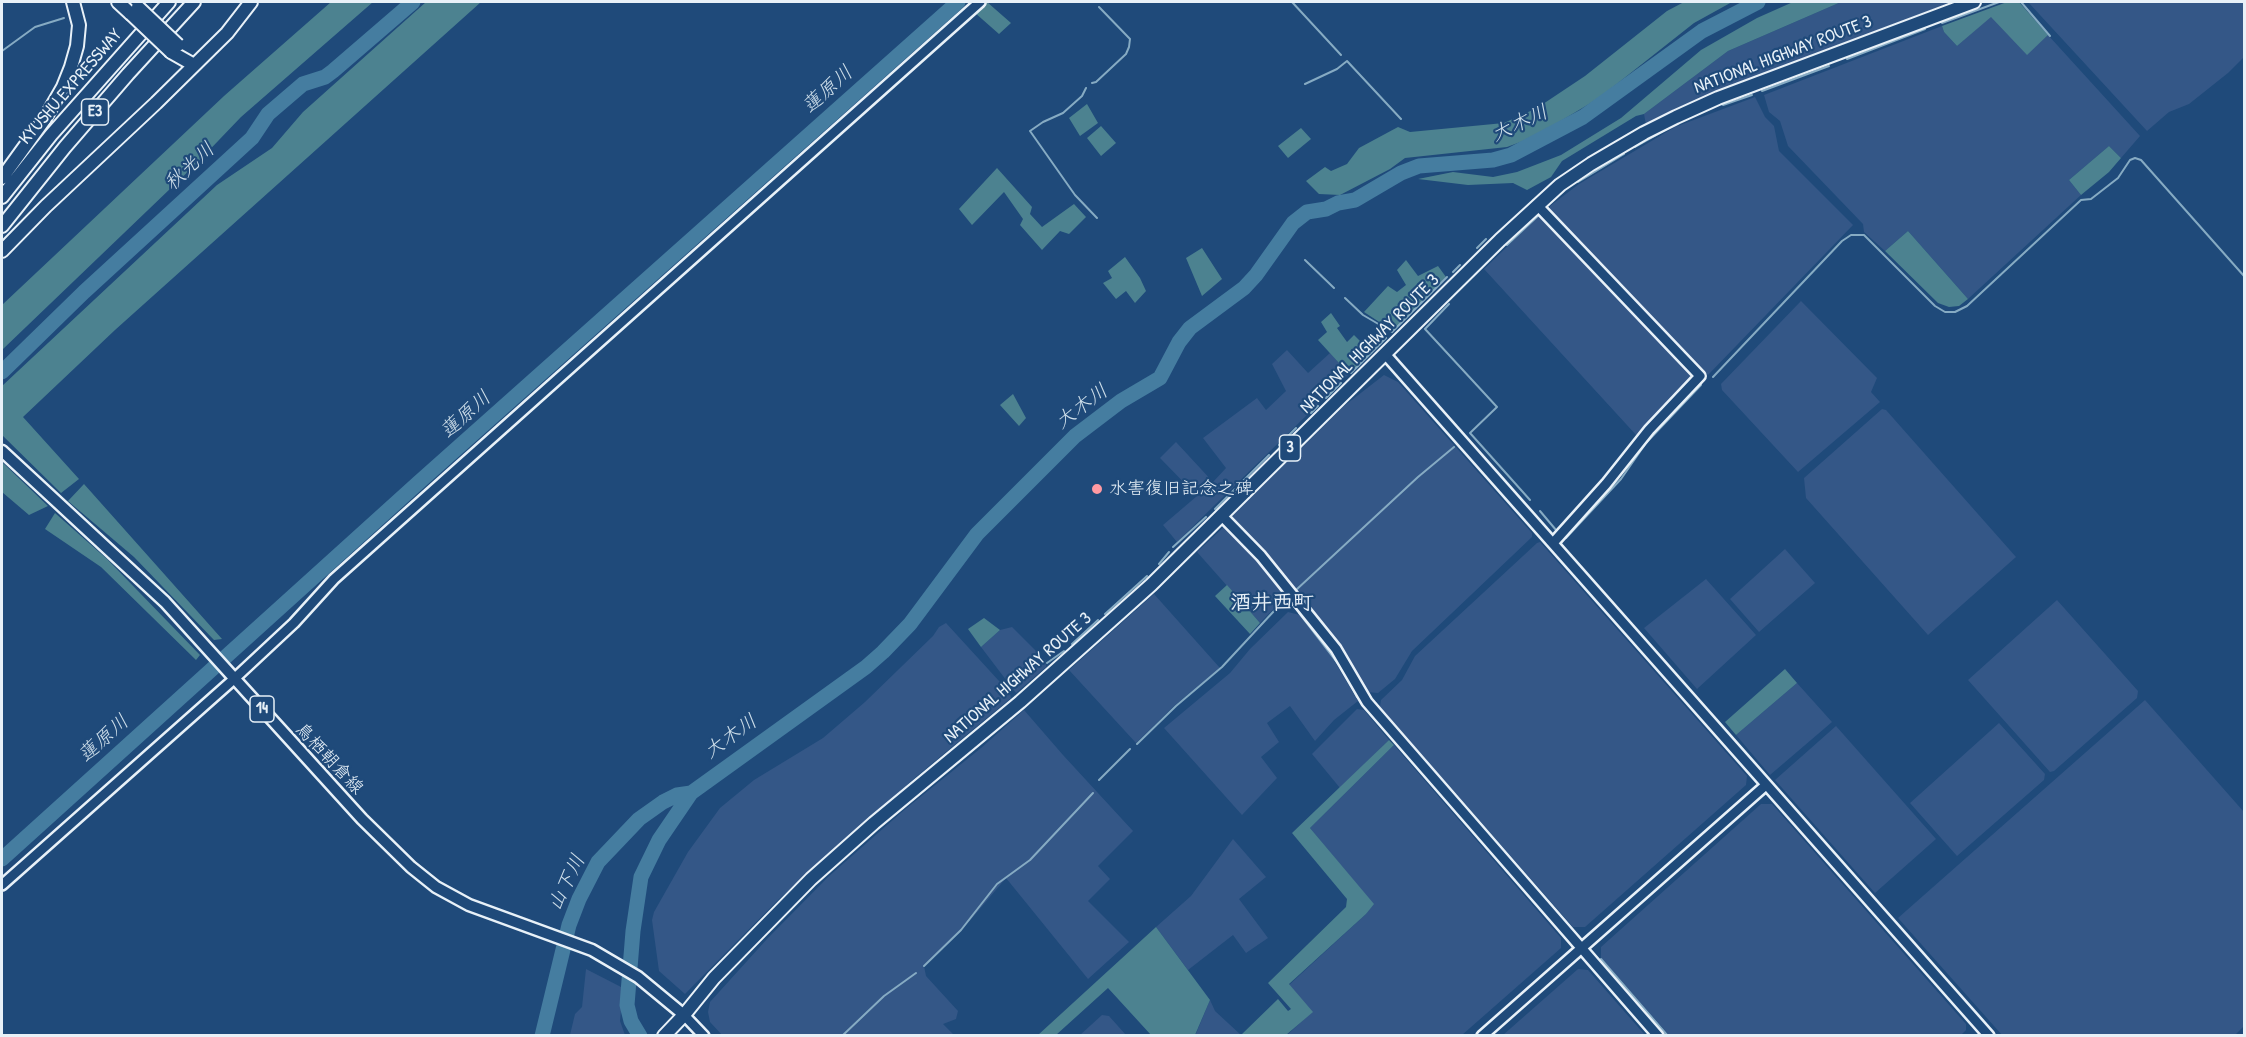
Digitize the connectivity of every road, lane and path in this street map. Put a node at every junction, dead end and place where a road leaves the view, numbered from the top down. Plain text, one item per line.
1 (74, 2) edge
2 (118, 2) edge
3 (170, 2) edge
4 (194, 2) edge
5 (251, 2) edge
6 (980, 2) edge
7 (1974, 2) edge
8 (134, 8) edge
9 (194, 65) junction
10 (2, 178) edge
11 (2, 197) edge
12 (1537, 205) junction
13 (2, 226) edge
14 (2, 251) edge
15 (1385, 354) junction
16 (2, 451) edge
17 (1222, 516) junction
18 (1553, 543) junction
19 (234, 679) junction
20 (1766, 785) junction
21 (2, 885) edge
22 (1581, 947) junction
23 (684, 1015) junction
24 (664, 1035) edge
25 (704, 1035) edge
26 (1482, 1035) edge
27 (1658, 1035) edge
28 (1989, 1035) edge

1 - 10 highway
2 - 8 highway
3 - 11 highway, KYUSHU EXPRESSWAY / E3
4 - 13 highway, KYUSHU EXPRESSWAY / E3
5 - 9 highway
6 - 19 street
7 - 12 highway, NATIONAL HIGHWAY ROUTE 3 / 3
8 - 9 highway, bridge
9 - 14 highway
12 - 15 highway, NATIONAL HIGHWAY ROUTE 3 / 3
12 - 18 street
15 - 17 highway, NATIONAL HIGHWAY ROUTE 3 / 3
15 - 18 street
16 - 19 main road, 鳥栖朝倉線 / 14
17 - 22 street
17 - 23 highway, NATIONAL HIGHWAY ROUTE 3 / 3
18 - 20 street
19 - 21 street
19 - 23 main road, 鳥栖朝倉線 / 14
20 - 22 street
20 - 28 street
22 - 26 street
22 - 27 street
23 - 24 highway, NATIONAL HIGHWAY ROUTE 3 / 3
23 - 25 street

